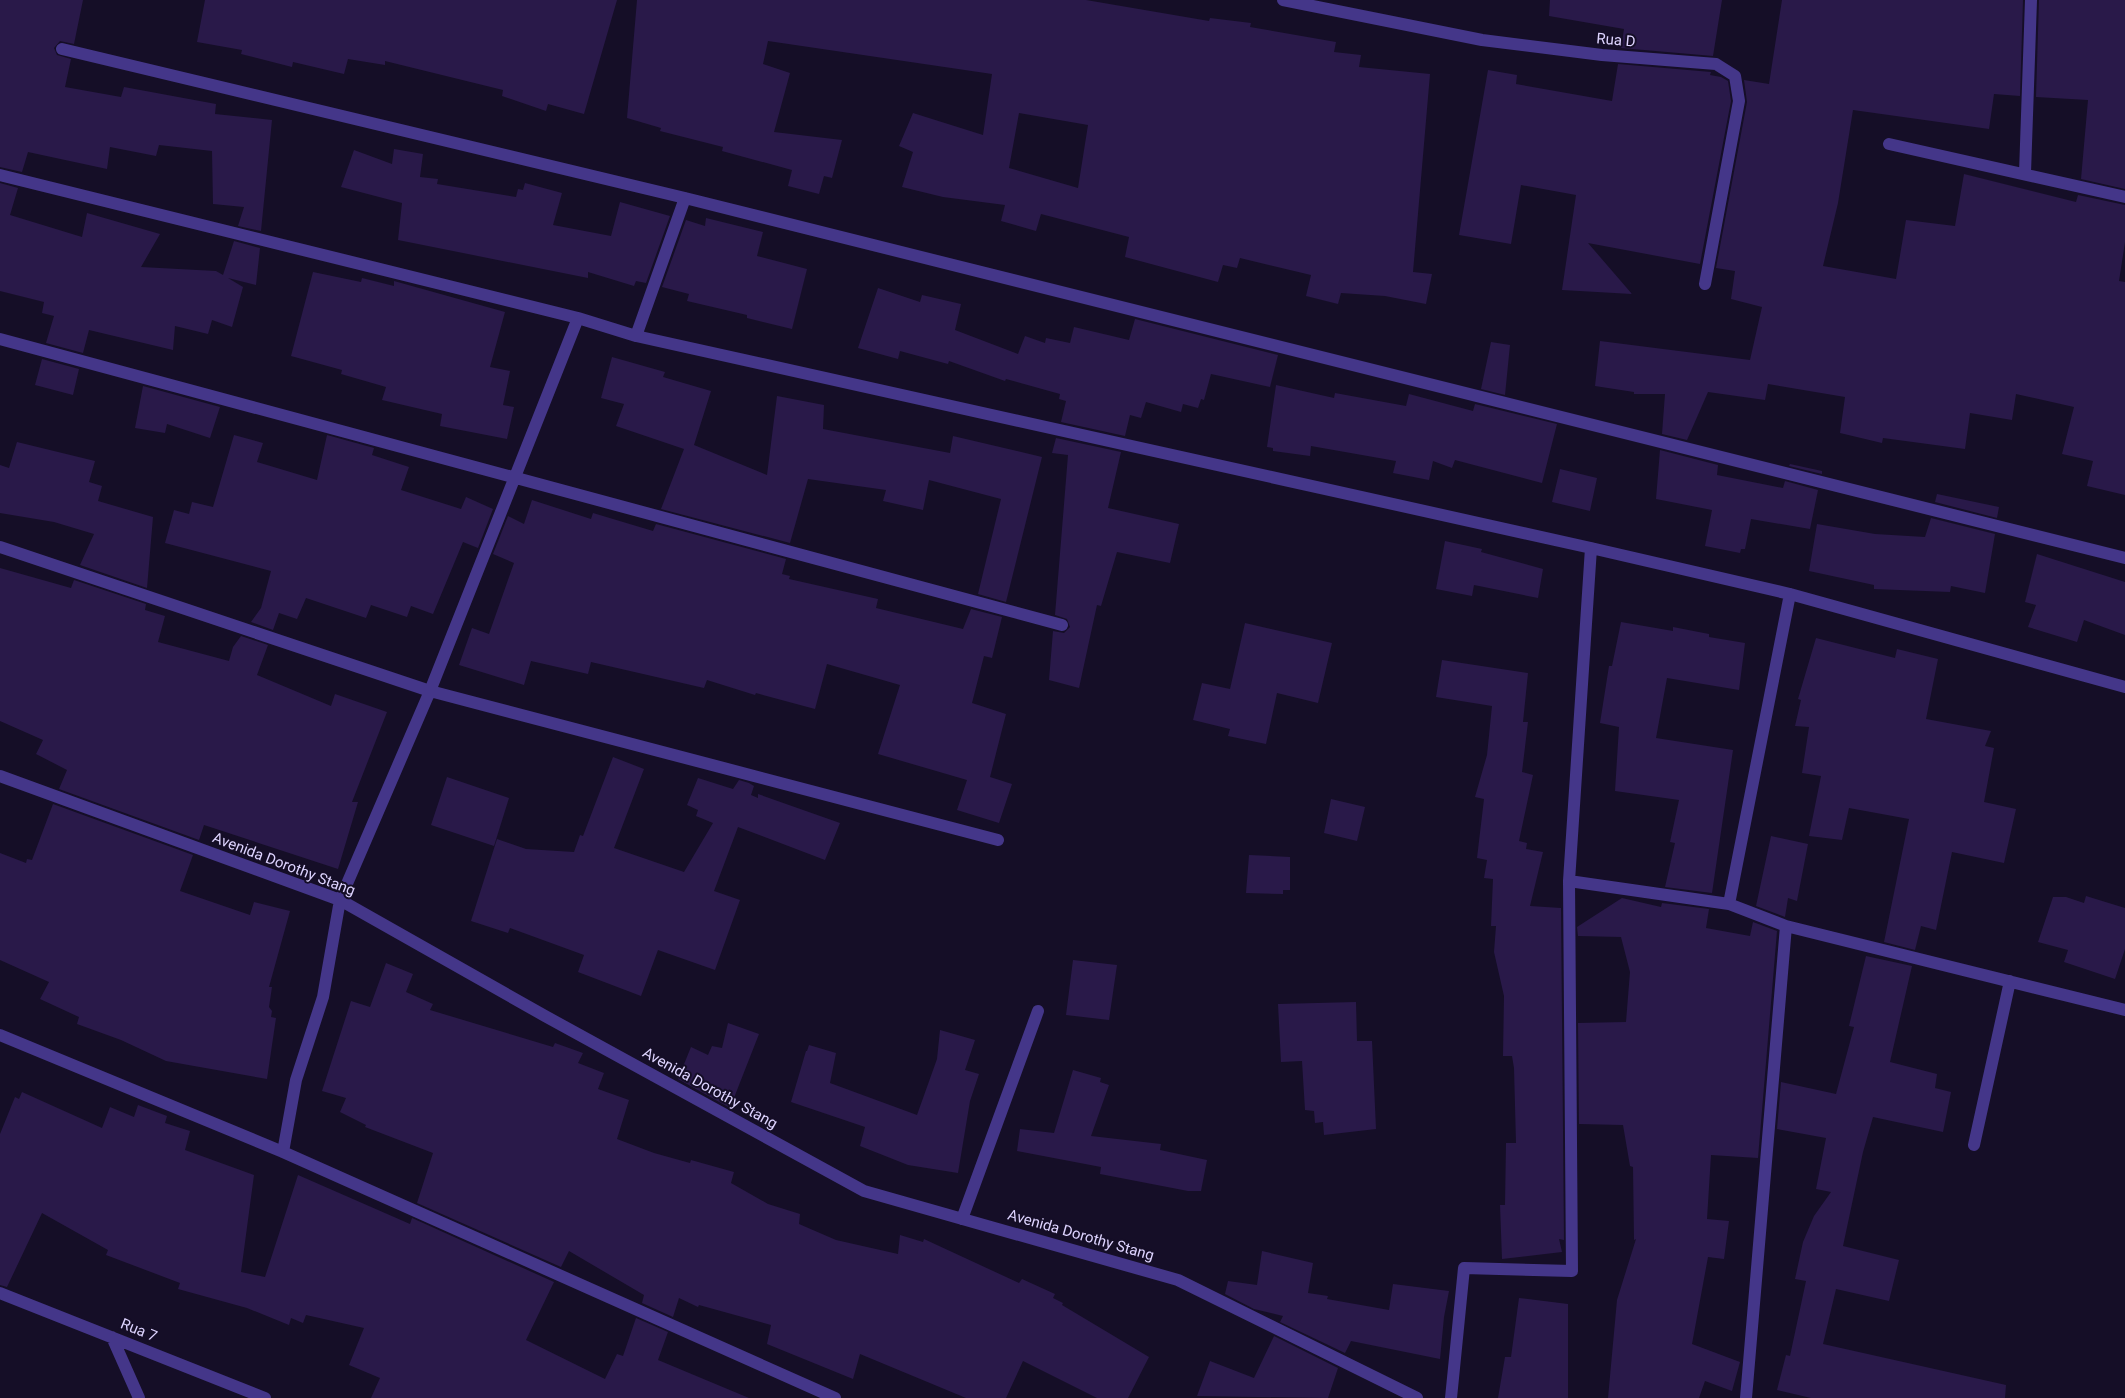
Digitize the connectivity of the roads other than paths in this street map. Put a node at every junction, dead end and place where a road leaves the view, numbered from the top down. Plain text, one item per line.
1 (1283, 0) edge
2 (2031, 0) edge
3 (62, 49) dead end
4 (1890, 144) dead end
5 (2024, 173) junction
6 (0, 175) edge
7 (2125, 197) edge
8 (685, 198) junction
9 (1705, 284) dead end
10 (578, 318) junction
11 (636, 336) junction
12 (0, 339) edge
13 (514, 478) junction
14 (0, 547) edge
15 (1591, 548) junction
16 (2125, 558) edge
17 (1790, 594) junction
18 (1062, 625) dead end
19 (2125, 687) edge
20 (430, 691) junction
21 (0, 776) edge
22 (998, 840) dead end
23 (1569, 882) junction
24 (340, 900) junction
25 (1729, 904) junction
26 (1786, 926) junction
27 (2010, 981) junction
28 (2125, 1010) edge
29 (1038, 1011) dead end
30 (0, 1035) edge
31 (1974, 1145) dead end
32 (283, 1152) junction
33 (962, 1219) junction
34 (0, 1293) edge
35 (112, 1338) junction
36 (139, 1398) edge
37 (265, 1398) edge
38 (835, 1398) edge
39 (1417, 1398) edge
40 (1451, 1398) edge
41 (1746, 1398) edge

1 - 9 street, Rua D
2 - 5 street
3 - 8 street
4 - 5 street
5 - 7 street
6 - 10 street
8 - 11 street
8 - 16 street
10 - 11 street
10 - 13 street
11 - 15 street
12 - 13 street
13 - 18 street
13 - 20 street
14 - 20 street
15 - 17 street
15 - 23 street
17 - 19 street
17 - 25 street
20 - 22 street
20 - 24 street
21 - 24 street, Avenida Dorothy Stang
23 - 25 street
23 - 40 street
24 - 32 street
24 - 33 street, Avenida Dorothy Stang
25 - 26 street
26 - 27 street
26 - 41 street
27 - 28 street
27 - 31 street
29 - 33 street
30 - 32 street
32 - 38 street
33 - 39 street, Avenida Dorothy Stang
34 - 35 street, Rua 7
35 - 36 street
35 - 37 street, Rua 7

